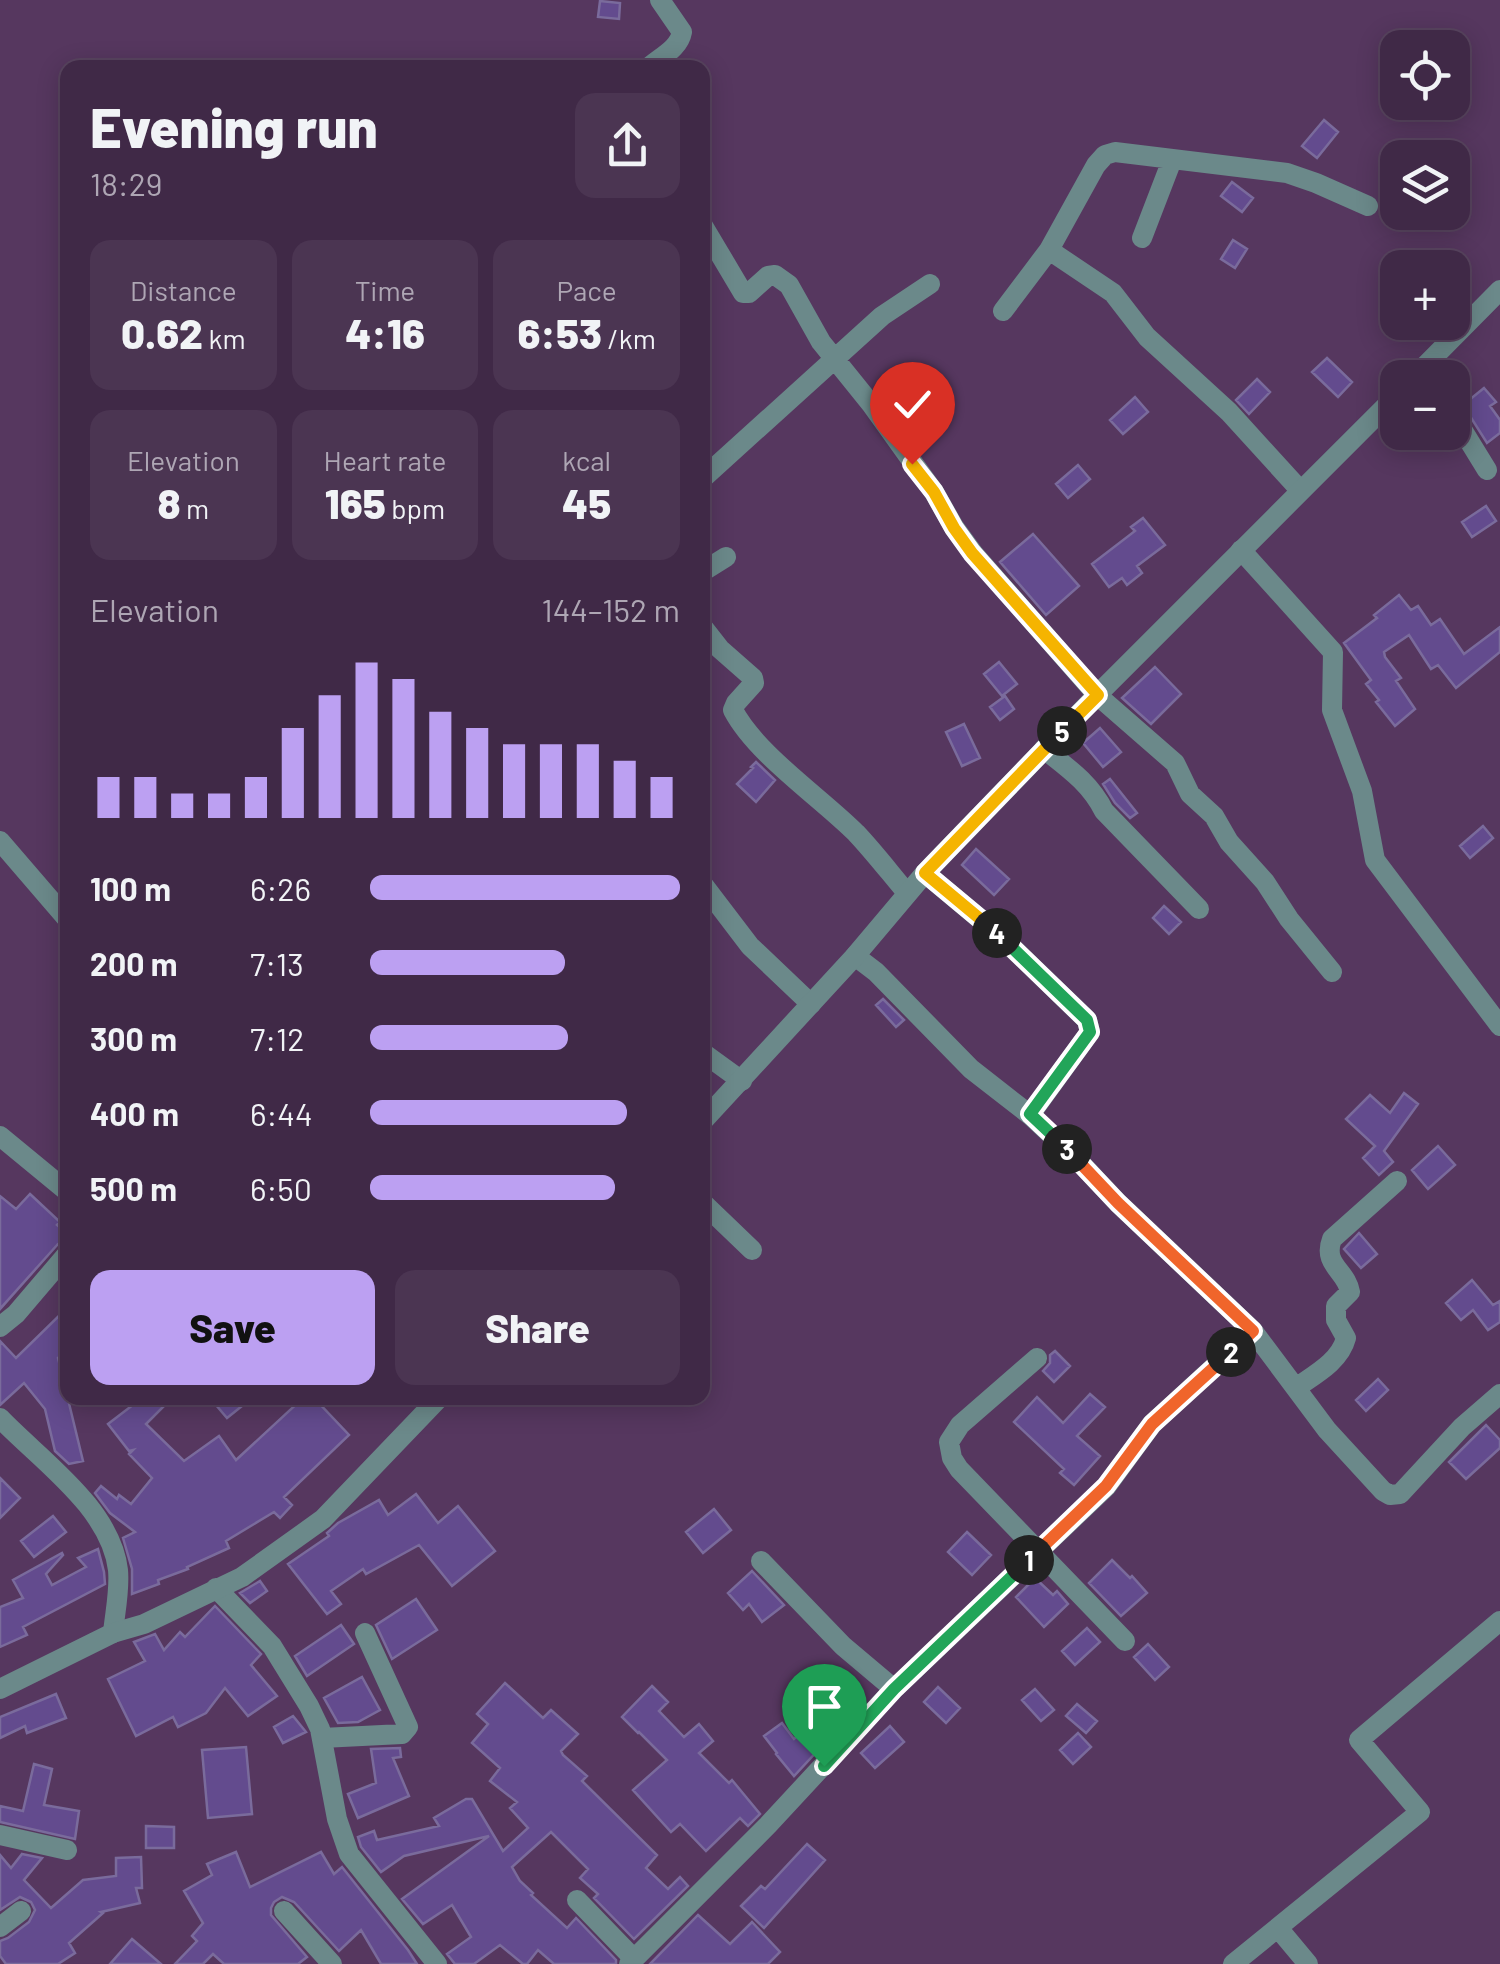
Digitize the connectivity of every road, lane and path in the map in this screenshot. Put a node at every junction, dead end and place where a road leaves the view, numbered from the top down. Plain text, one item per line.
1 (660, 0) edge
2 (658, 60) edge
3 (1172, 160) junction
4 (1368, 206) dead end
5 (710, 237) edge
6 (1142, 238) dead end
7 (1050, 250) junction
8 (930, 284) dead end
9 (1500, 290) edge
10 (1003, 310) dead end
11 (834, 358) junction
12 (1433, 360) edge
13 (1380, 412) edge
14 (1470, 442) edge
15 (1487, 470) dead end
16 (710, 473) edge
17 (1300, 490) junction
18 (1241, 550) junction
19 (726, 557) dead end
20 (710, 567) edge
21 (710, 636) edge
22 (1098, 695) junction
23 (1044, 750) junction
24 (0, 842) edge
25 (925, 873) junction
26 (710, 894) edge
27 (907, 894) junction
28 (1199, 910) dead end
29 (60, 911) edge
30 (856, 956) junction
31 (1332, 972) dead end
32 (812, 1004) junction
33 (1500, 1026) edge
34 (710, 1058) edge
35 (742, 1081) junction
36 (710, 1114) edge
37 (1030, 1114) junction
38 (0, 1136) edge
39 (1398, 1181) dead end
40 (60, 1185) edge
41 (710, 1210) edge
42 (752, 1250) dead end
43 (60, 1262) edge
44 (0, 1328) edge
45 (1253, 1331) junction
46 (1037, 1358) dead end
47 (1297, 1388) junction
48 (1500, 1394) edge
49 (433, 1405) edge
50 (0, 1418) edge
51 (1039, 1550) junction
52 (761, 1561) dead end
53 (216, 1588) junction
54 (1500, 1620) edge
55 (113, 1632) junction
56 (365, 1634) dead end
57 (1125, 1641) dead end
58 (0, 1689) edge
59 (894, 1689) junction
60 (322, 1738) junction
61 (0, 1834) edge
62 (67, 1850) dead end
63 (577, 1900) dead end
64 (21, 1911) dead end
65 (284, 1911) dead end
66 (0, 1928) edge
67 (1278, 1928) junction
68 (632, 1962) edge
69 (332, 1964) edge
70 (437, 1964) edge
71 (1233, 1964) edge
72 (1308, 1964) edge

1 - 2 street
3 - 4 street
3 - 6 street
3 - 7 street
5 - 11 street
7 - 10 street
7 - 17 street
8 - 11 street
9 - 12 street
11 - 16 street
11 - 22 street
13 - 17 street
14 - 15 street
17 - 18 street
18 - 22 street
18 - 33 street
19 - 20 street
21 - 27 street
22 - 23 street
22 - 31 street
23 - 25 street
23 - 28 street
24 - 29 street
25 - 27 street
25 - 37 street
26 - 32 street
27 - 30 street
30 - 32 street
30 - 37 street
32 - 35 street
34 - 35 street
35 - 36 street
37 - 45 street
38 - 40 street
39 - 47 street
41 - 42 street
43 - 44 street
45 - 47 street
45 - 51 street
46 - 51 street
47 - 48 street
49 - 53 street
50 - 55 street
51 - 57 street
51 - 59 street
52 - 59 street
53 - 55 street
53 - 60 street
54 - 67 street
55 - 58 street
56 - 60 street
59 - 68 street
60 - 70 street
61 - 62 street
63 - 68 street
64 - 66 street
65 - 69 street
67 - 71 street
67 - 72 street

